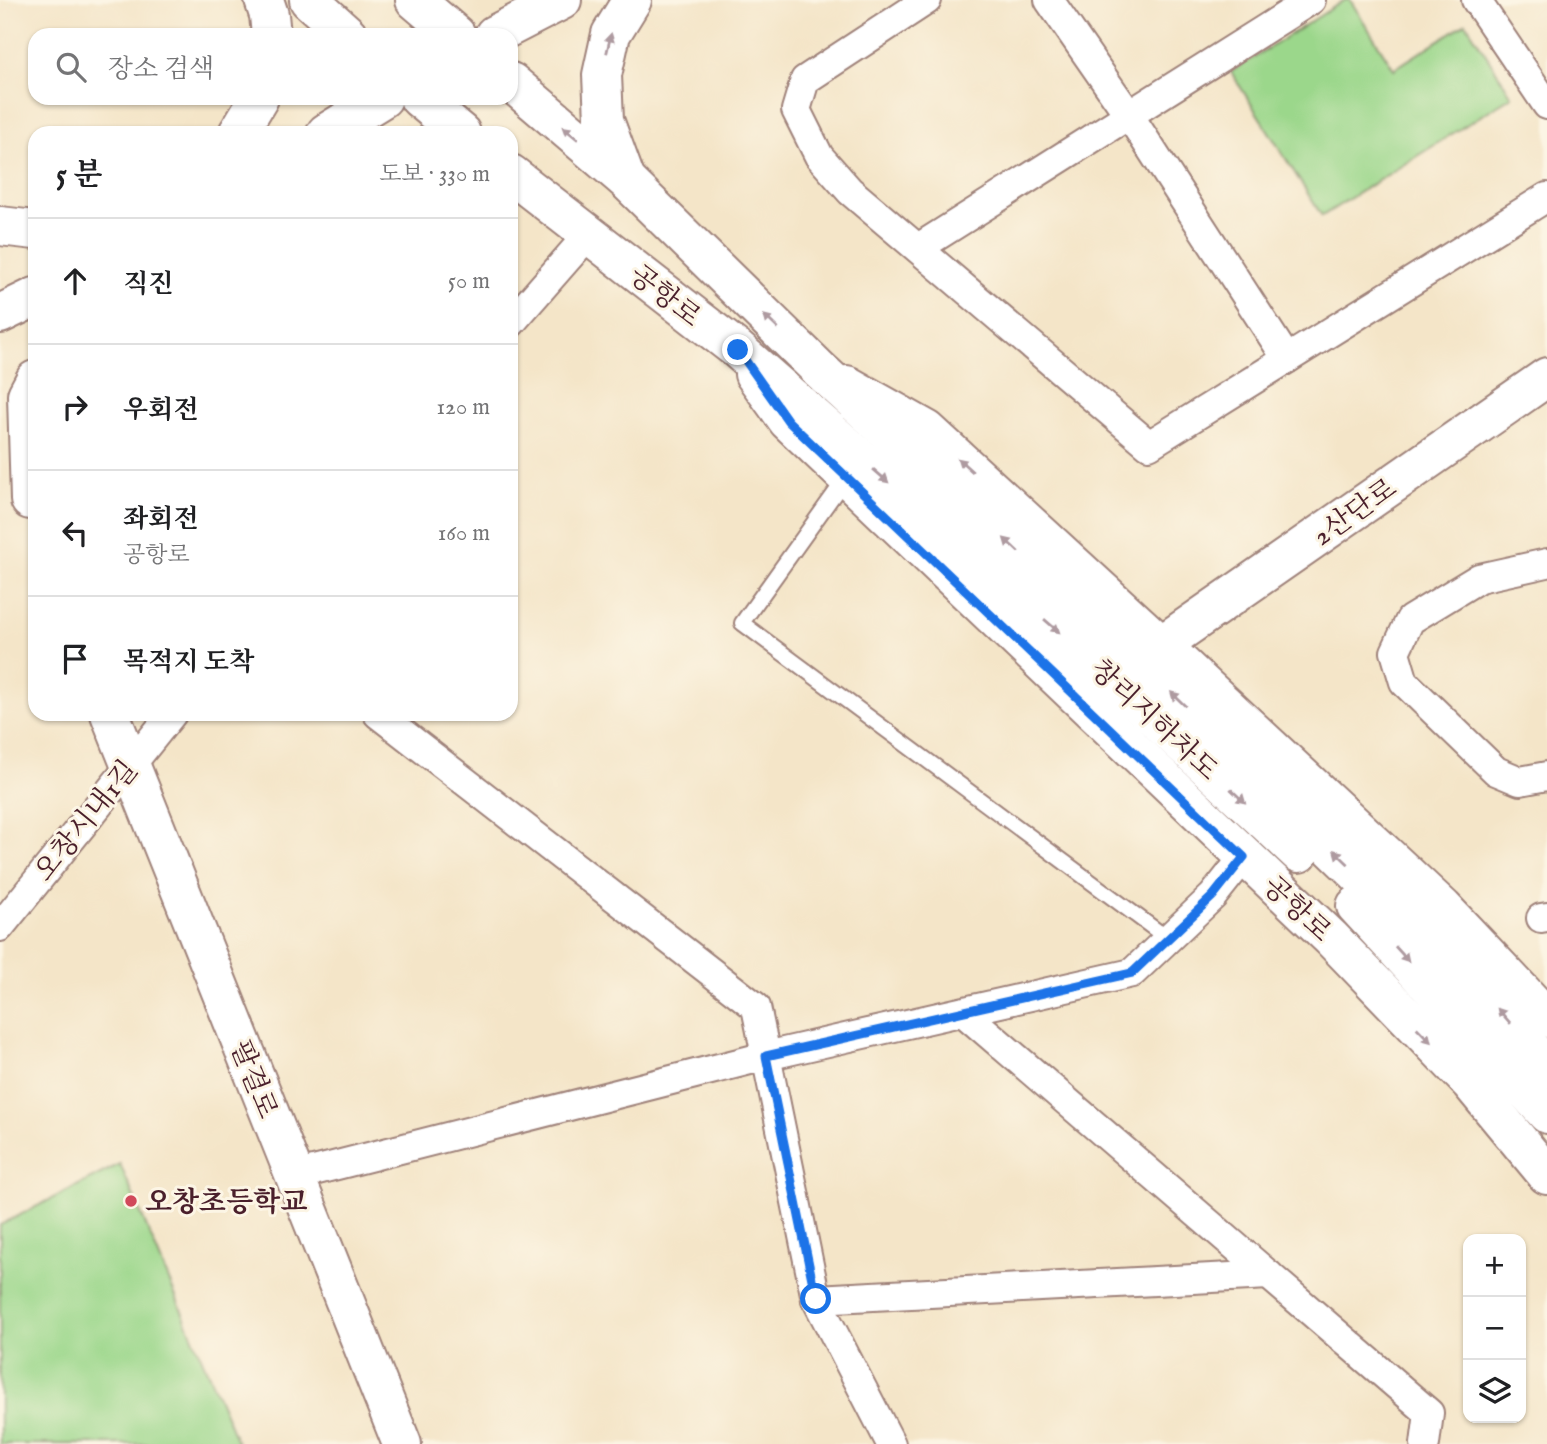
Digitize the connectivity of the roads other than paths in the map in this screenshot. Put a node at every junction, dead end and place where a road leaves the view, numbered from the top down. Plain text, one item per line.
1 (264, 0) edge
2 (309, 0) edge
3 (415, 0) edge
4 (562, 0) edge
5 (632, 0) edge
6 (928, 0) edge
7 (1049, 0) edge
8 (1311, 0) edge
9 (1476, 0) edge
10 (270, 28) edge
11 (340, 28) edge
12 (448, 28) edge
13 (508, 28) edge
14 (518, 88) edge
15 (255, 105) edge
16 (372, 105) edge
17 (427, 105) edge
18 (1547, 105) edge
19 (1129, 115) junction
20 (242, 126) edge
21 (337, 126) edge
22 (453, 126) edge
23 (626, 180) junction
24 (519, 185) edge
25 (1547, 197) edge
26 (0, 226) edge
27 (28, 229) edge
28 (588, 235) junction
29 (918, 248) junction
30 (28, 300) edge
31 (0, 314) edge
32 (518, 315) edge
33 (738, 350) junction
34 (1287, 359) junction
35 (820, 370) junction
36 (1547, 377) edge
37 (28, 393) edge
38 (28, 414) edge
39 (3, 434) edge
40 (846, 477) junction
41 (28, 494) edge
42 (1547, 563) edge
43 (1161, 645) junction
44 (113, 721) edge
45 (166, 721) edge
46 (387, 721) edge
47 (129, 765) junction
48 (1547, 776) edge
49 (1244, 857) junction
50 (0, 927) edge
51 (1167, 939) junction
52 (963, 1012) junction
53 (1547, 1017) edge
54 (766, 1056) junction
55 (1547, 1069) edge
56 (1547, 1114) edge
57 (294, 1175) junction
58 (1547, 1175) edge
59 (1269, 1275) junction
60 (816, 1299) junction
61 (402, 1444) edge
62 (891, 1444) edge
63 (1425, 1444) edge

1 - 10 main road
2 - 11 main road
3 - 12 main road
4 - 13 main road
23 -> 5 main road
6 - 29 street
7 - 19 street
8 - 19 street
9 - 18 street
23 -> 14 main road, 공항로
15 - 20 main road
16 - 21 main road
17 - 22 main road
19 - 29 street
19 - 34 street
35 -> 23 main road, 공항로
24 - 28 main road, 공항로
25 - 34 street
26 - 27 main road
28 - 32 street
28 - 33 main road, 공항로
29 - 34 street
30 - 31 main road
33 - 40 main road, 공항로
33 -> 56 main road, 창리지하차도
43 -> 35 main road, 공항로
55 -> 35 main road, 창리지하차도
36 - 43 main road, 2산단로
37 - 38 main road
39 - 41 main road
40 - 49 main road, 공항로
40 - 51 lane
42 - 48 street
43 - 53 main road, 공항로
44 - 47 main road, 팔결로
45 - 47 street, 오창시내1길
46 - 54 street
47 - 50 street, 오창시내1길
47 - 57 main road, 팔결로
49 - 51 street
49 -> 58 main road, 공항로
51 - 52 street
52 - 54 street
52 - 59 street
54 - 57 street
54 - 60 street
57 - 61 main road, 팔결로
59 - 60 street
59 - 63 street
60 - 62 street

